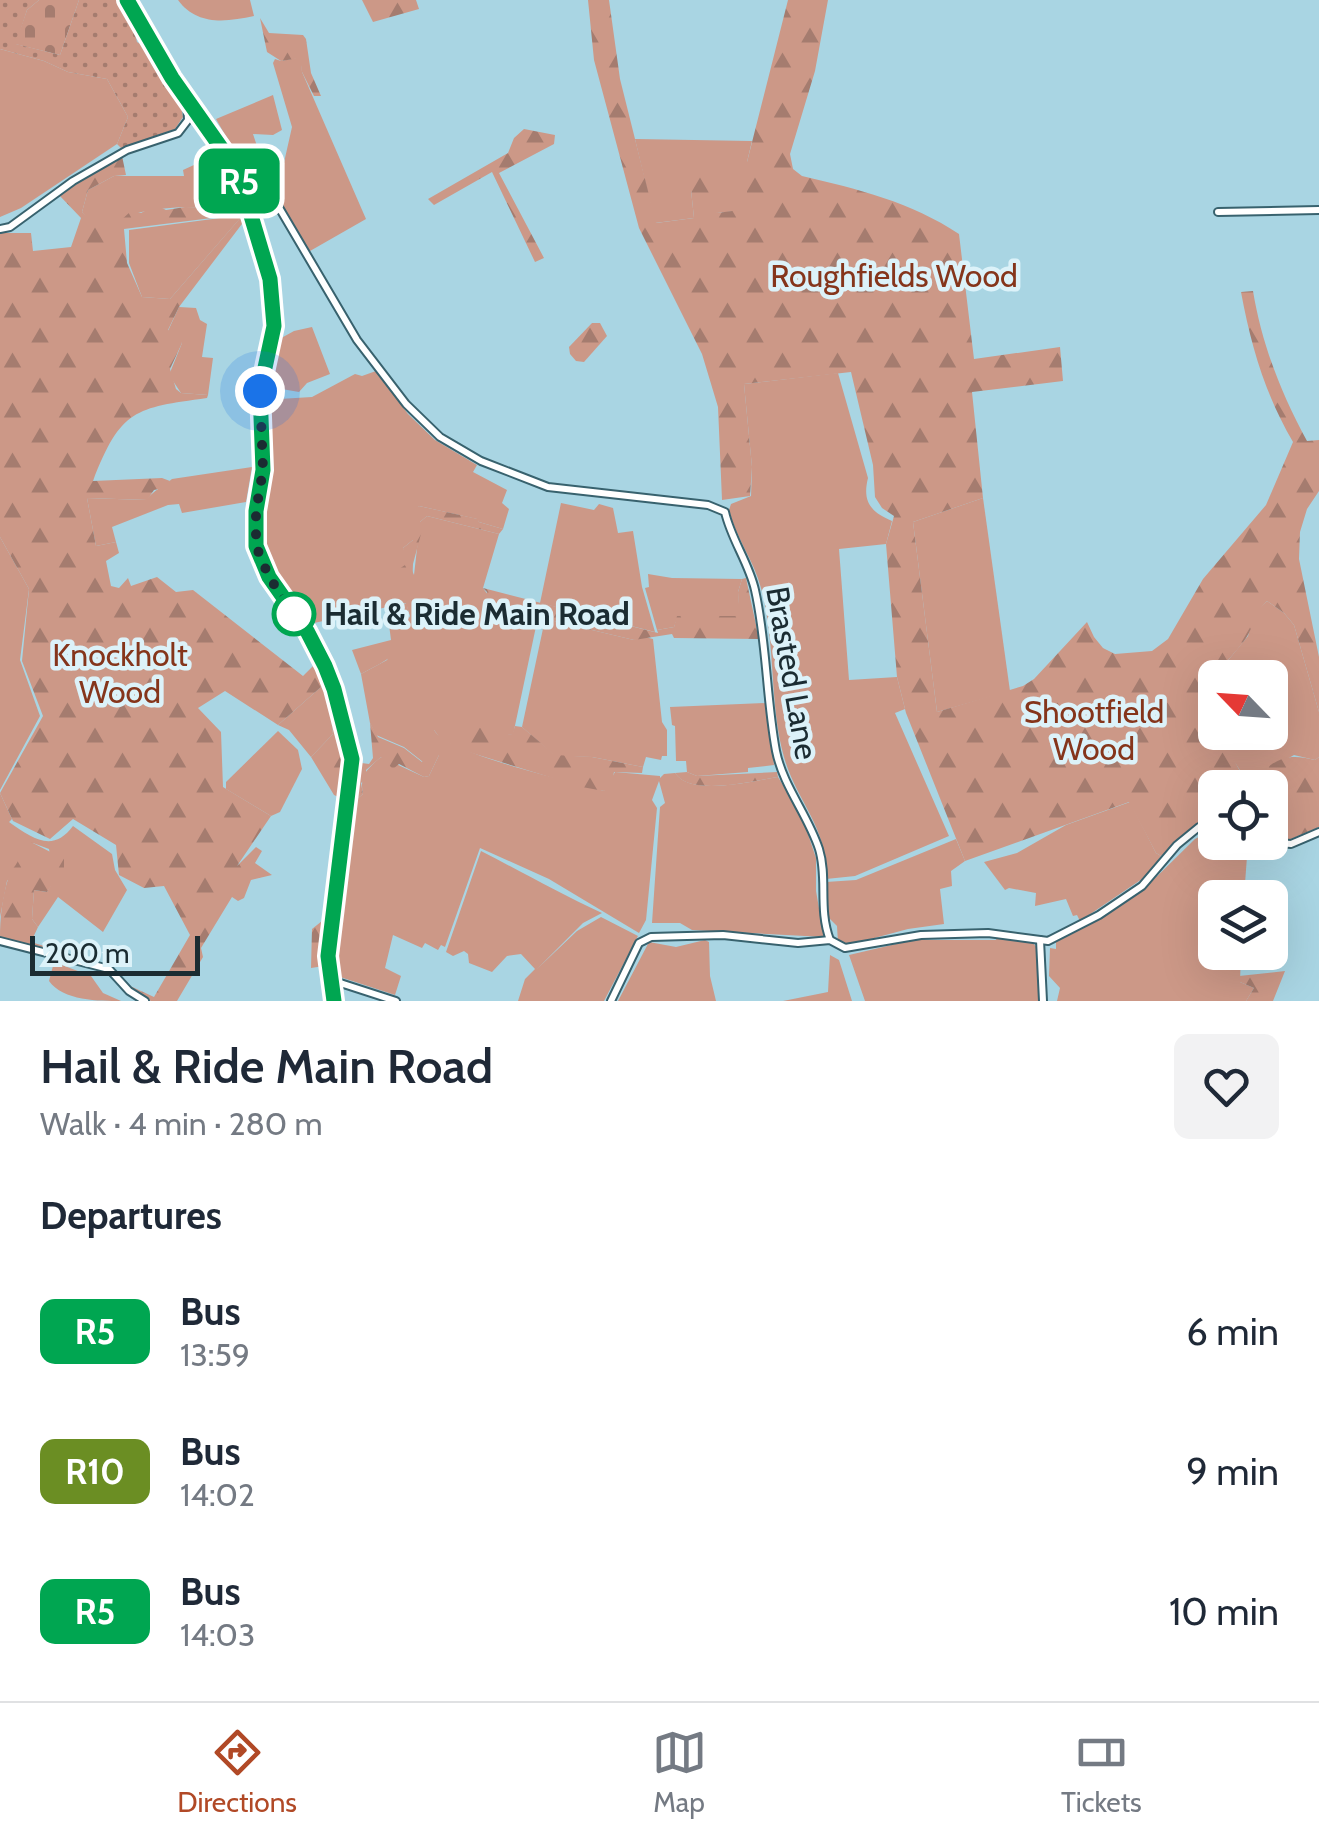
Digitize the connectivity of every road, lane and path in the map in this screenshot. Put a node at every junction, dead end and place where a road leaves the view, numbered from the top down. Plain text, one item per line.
1 (127, 0) edge
2 (187, 99) junction
3 (234, 170) junction
4 (1319, 210) edge
5 (1218, 212) dead end
6 (0, 228) edge
7 (1198, 828) edge
8 (1319, 832) edge
9 (1288, 844) edge
10 (0, 940) edge
11 (830, 940) junction
12 (1040, 940) junction
13 (331, 980) junction
14 (145, 1001) edge
15 (334, 1001) edge
16 (396, 1001) edge
17 (612, 1001) edge
18 (1043, 1001) edge

1 - 2 street
2 - 3 street
2 - 6 street
3 - 11 street, Brasted Lane
3 - 13 street
4 - 5 street
7 - 12 street
8 - 9 street
10 - 14 street
11 - 12 street
11 - 17 street
12 - 18 street
13 - 15 street
13 - 16 street

